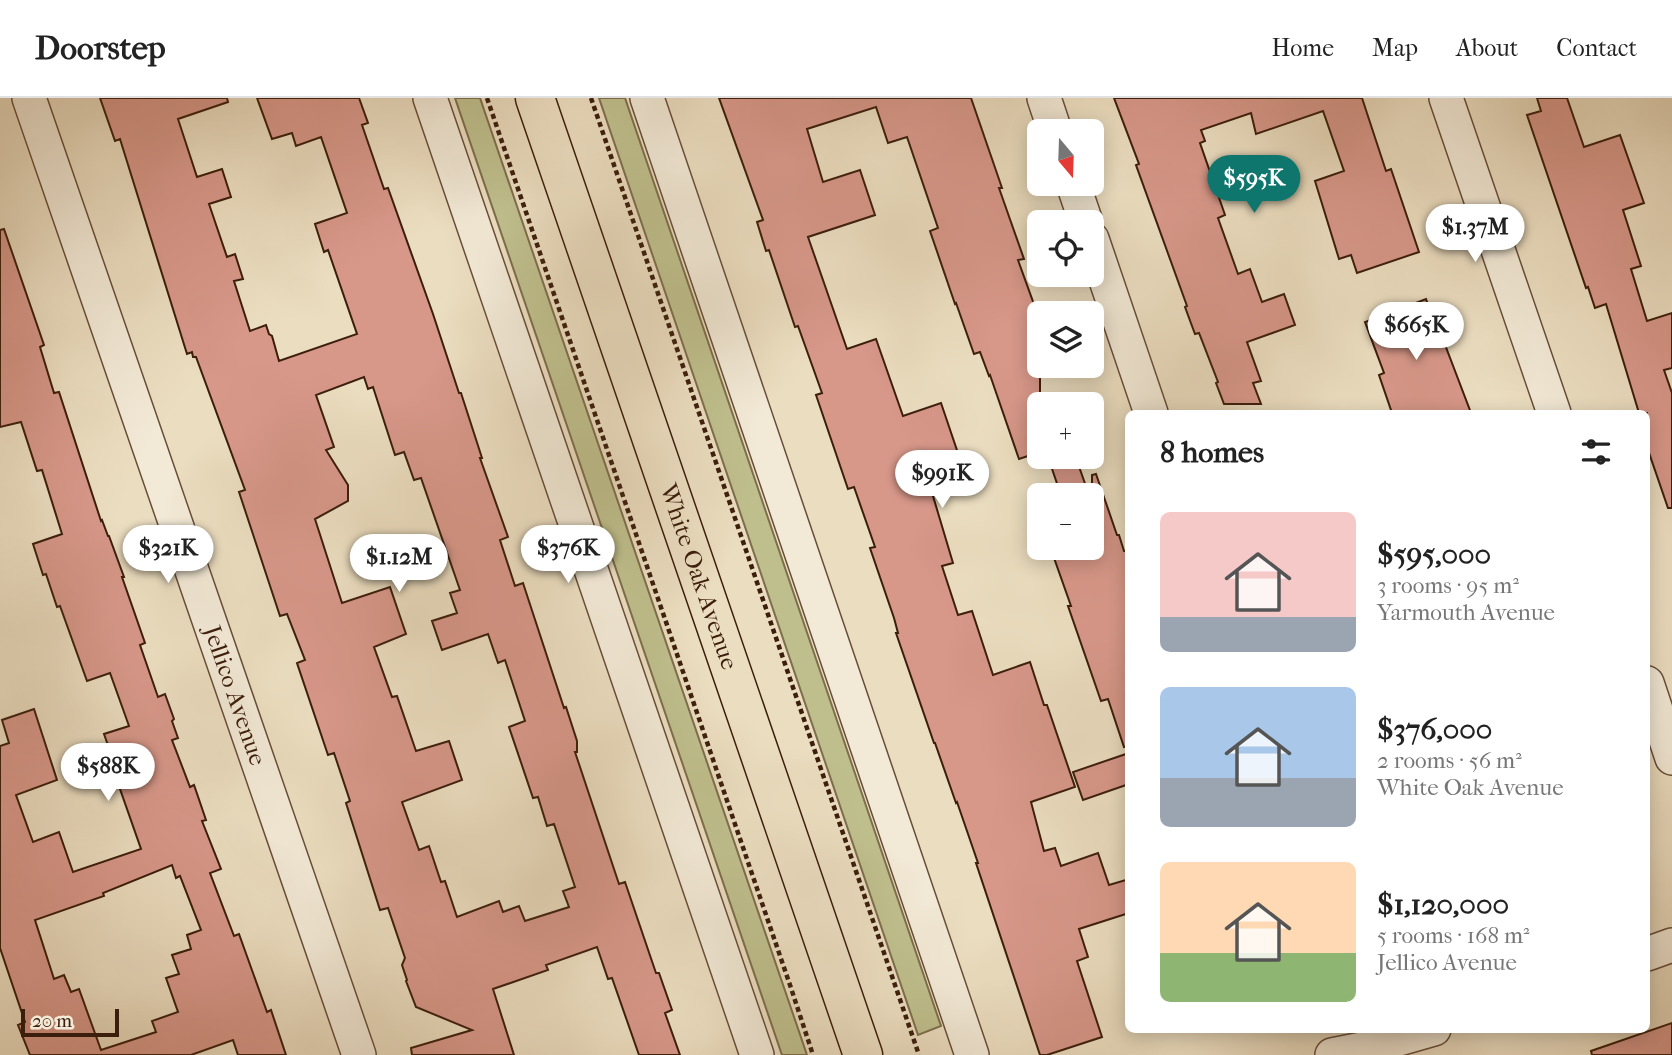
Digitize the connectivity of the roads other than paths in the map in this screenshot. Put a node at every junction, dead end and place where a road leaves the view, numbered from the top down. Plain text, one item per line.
1 (29, 98) edge
2 (430, 98) edge
3 (536, 98) edge
4 (647, 98) edge
5 (1044, 98) edge
6 (1447, 98) edge
7 (1051, 119) edge
8 (1104, 274) edge
9 (1150, 410) edge
10 (1553, 410) edge
11 (1650, 692) edge
12 (1672, 758) edge
13 (1672, 945) edge
14 (1650, 953) edge
15 (1403, 1033) edge
16 (1364, 1038) edge
17 (359, 1055) edge
18 (757, 1055) edge
19 (863, 1055) edge
20 (972, 1055) edge
21 (1332, 1055) edge

1 - 17 street, Jellico Avenue
2 - 18 street
3 - 19 main road, White Oak Avenue
4 - 20 street
5 - 7 street
6 - 10 street
8 - 9 street
11 - 12 street
13 - 14 street
15 - 16 street
16 - 21 street

